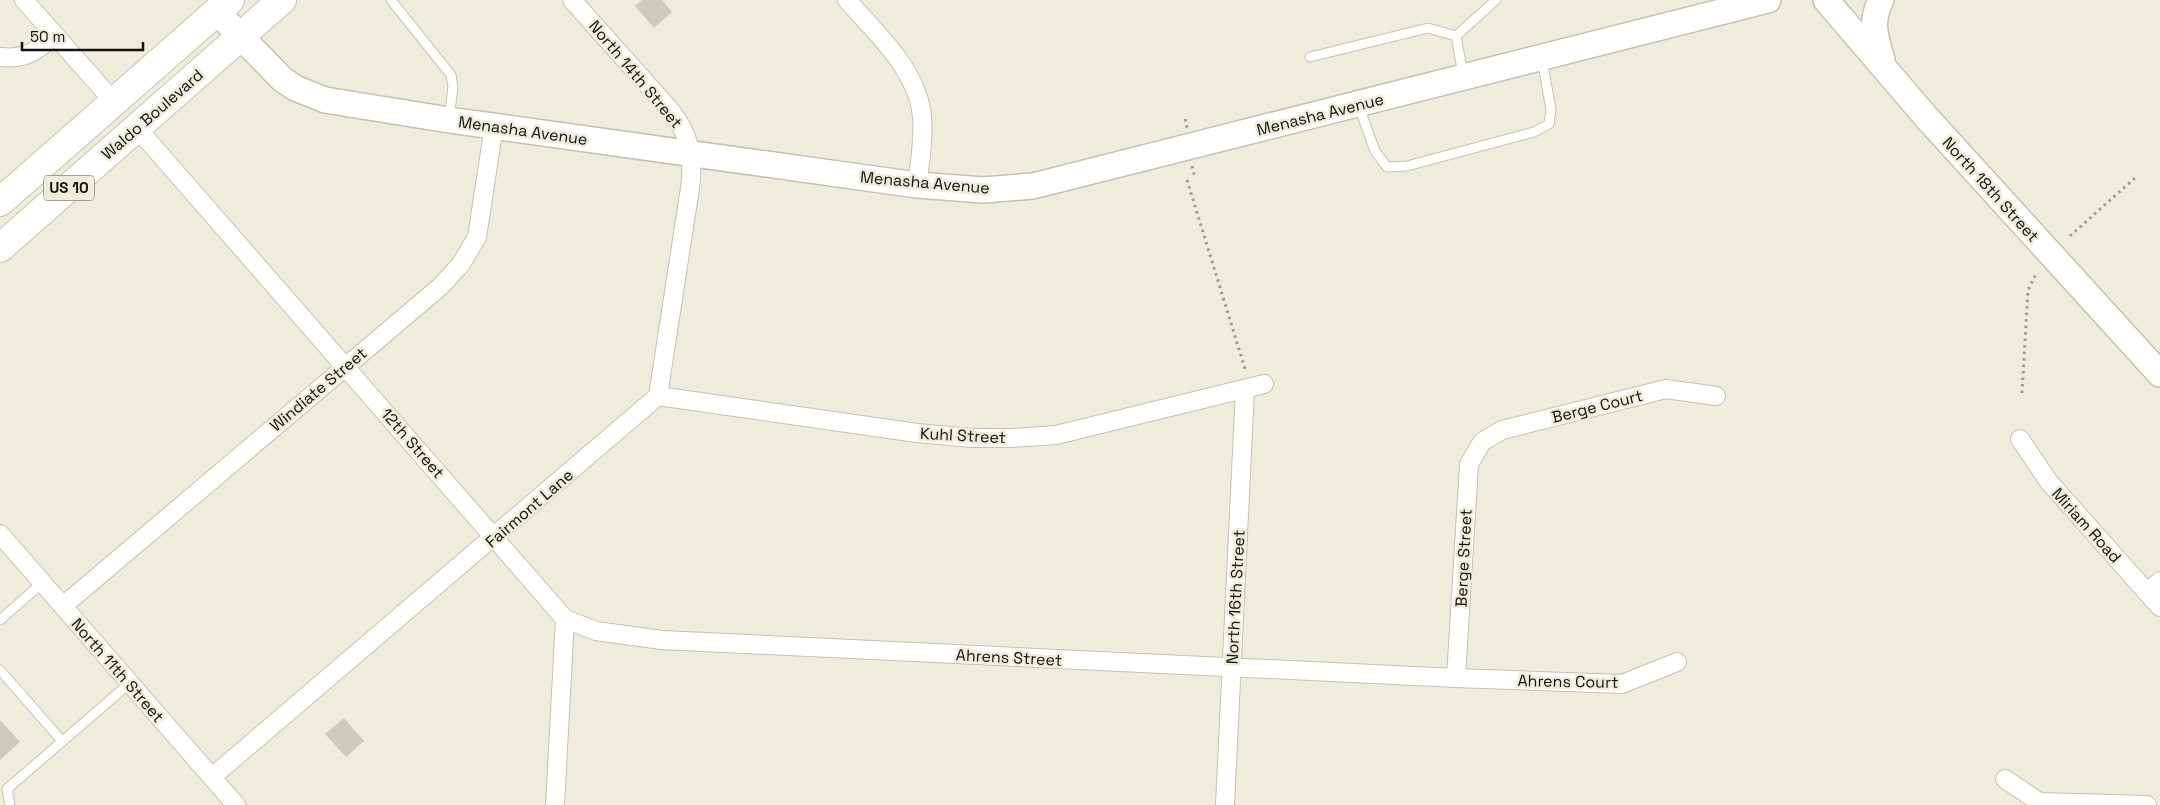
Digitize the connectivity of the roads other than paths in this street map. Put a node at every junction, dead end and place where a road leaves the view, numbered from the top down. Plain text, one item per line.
1 (24, 0) edge
2 (282, 0) edge
3 (391, 0) edge
4 (572, 0) edge
5 (847, 0) edge
6 (1496, 0) edge
7 (1768, 0) edge
8 (1826, 0) edge
9 (1881, 0) edge
10 (223, 6) edge
11 (55, 35) junction
12 (1456, 36) junction
13 (240, 37) junction
14 (0, 56) edge
15 (1310, 57) dead end
16 (1542, 57) junction
17 (1884, 66) junction
18 (1464, 77) junction
19 (114, 102) junction
20 (1358, 104) junction
21 (449, 120) junction
22 (494, 126) junction
23 (137, 128) junction
24 (691, 153) junction
25 (917, 185) junction
26 (0, 202) edge
27 (0, 248) edge
28 (345, 366) junction
29 (2160, 374) edge
30 (1245, 381) junction
31 (1264, 384) dead end
32 (658, 396) junction
33 (1716, 396) dead end
34 (2020, 438) dead end
35 (1482, 442) joint
36 (0, 534) edge
37 (495, 538) junction
38 (2160, 581) edge
39 (42, 583) junction
40 (2147, 592) junction
41 (63, 606) junction
42 (2160, 607) edge
43 (564, 619) junction
44 (0, 620) edge
45 (1677, 662) dead end
46 (1232, 668) junction
47 (0, 670) edge
48 (1456, 678) junction
49 (130, 683) junction
50 (62, 741) junction
51 (212, 777) junction
52 (2006, 779) dead end
53 (3, 792) edge
54 (10, 805) edge
55 (236, 805) edge
56 (555, 805) edge
57 (1225, 805) edge
58 (2147, 805) edge

1 - 11 street
2 - 13 main road, Waldo Boulevard / US 10
3 - 21 lane
4 - 24 street, North 14th Street
5 - 25 street
6 - 12 lane
7 - 16 street, Menasha Avenue
8 - 17 street, North 18th Street
9 - 17 street
10 - 13 street, Menasha Avenue
10 - 19 main road, Waldo Boulevard / US 10
11 - 14 street
11 - 19 street
12 - 15 lane
12 - 18 lane
13 - 21 street, Menasha Avenue
13 - 23 main road, Waldo Boulevard / US 10
16 - 18 street, Menasha Avenue
16 - 20 lane
17 - 29 street, North 18th Street
18 - 20 street, Menasha Avenue
19 - 26 main road, Waldo Boulevard / US 10
20 - 25 street, Menasha Avenue
21 - 22 street, Menasha Avenue
22 - 24 street, Menasha Avenue
22 - 28 street, Windiate Street
23 - 27 main road, Waldo Boulevard / US 10
23 - 28 street, 12th Street
24 - 25 street, Menasha Avenue
24 - 32 street
28 - 37 street, 12th Street
28 - 41 street, Windiate Street
30 - 31 street, Kuhl Street
30 - 32 street, Kuhl Street
30 - 46 street, North 16th Street
32 - 37 street, Fairmont Lane
33 - 35 street, Berge Court
34 - 40 street, Miriam Road
35 - 48 street, Berge Street
36 - 39 street, North 11th Street
37 - 43 street, 12th Street
37 - 51 street, Fairmont Lane
38 - 40 street
39 - 41 street, North 11th Street
39 - 44 lane
40 - 42 street, Miriam Road
41 - 49 street, North 11th Street
43 - 46 street, Ahrens Street
43 - 56 street
45 - 48 street, Ahrens Court
46 - 48 street, Ahrens Street
46 - 57 street, North 16th Street
47 - 50 lane
49 - 50 lane
49 - 51 street, North 11th Street
50 - 53 lane
51 - 55 street, North 11th Street
52 - 58 street
53 - 54 lane

